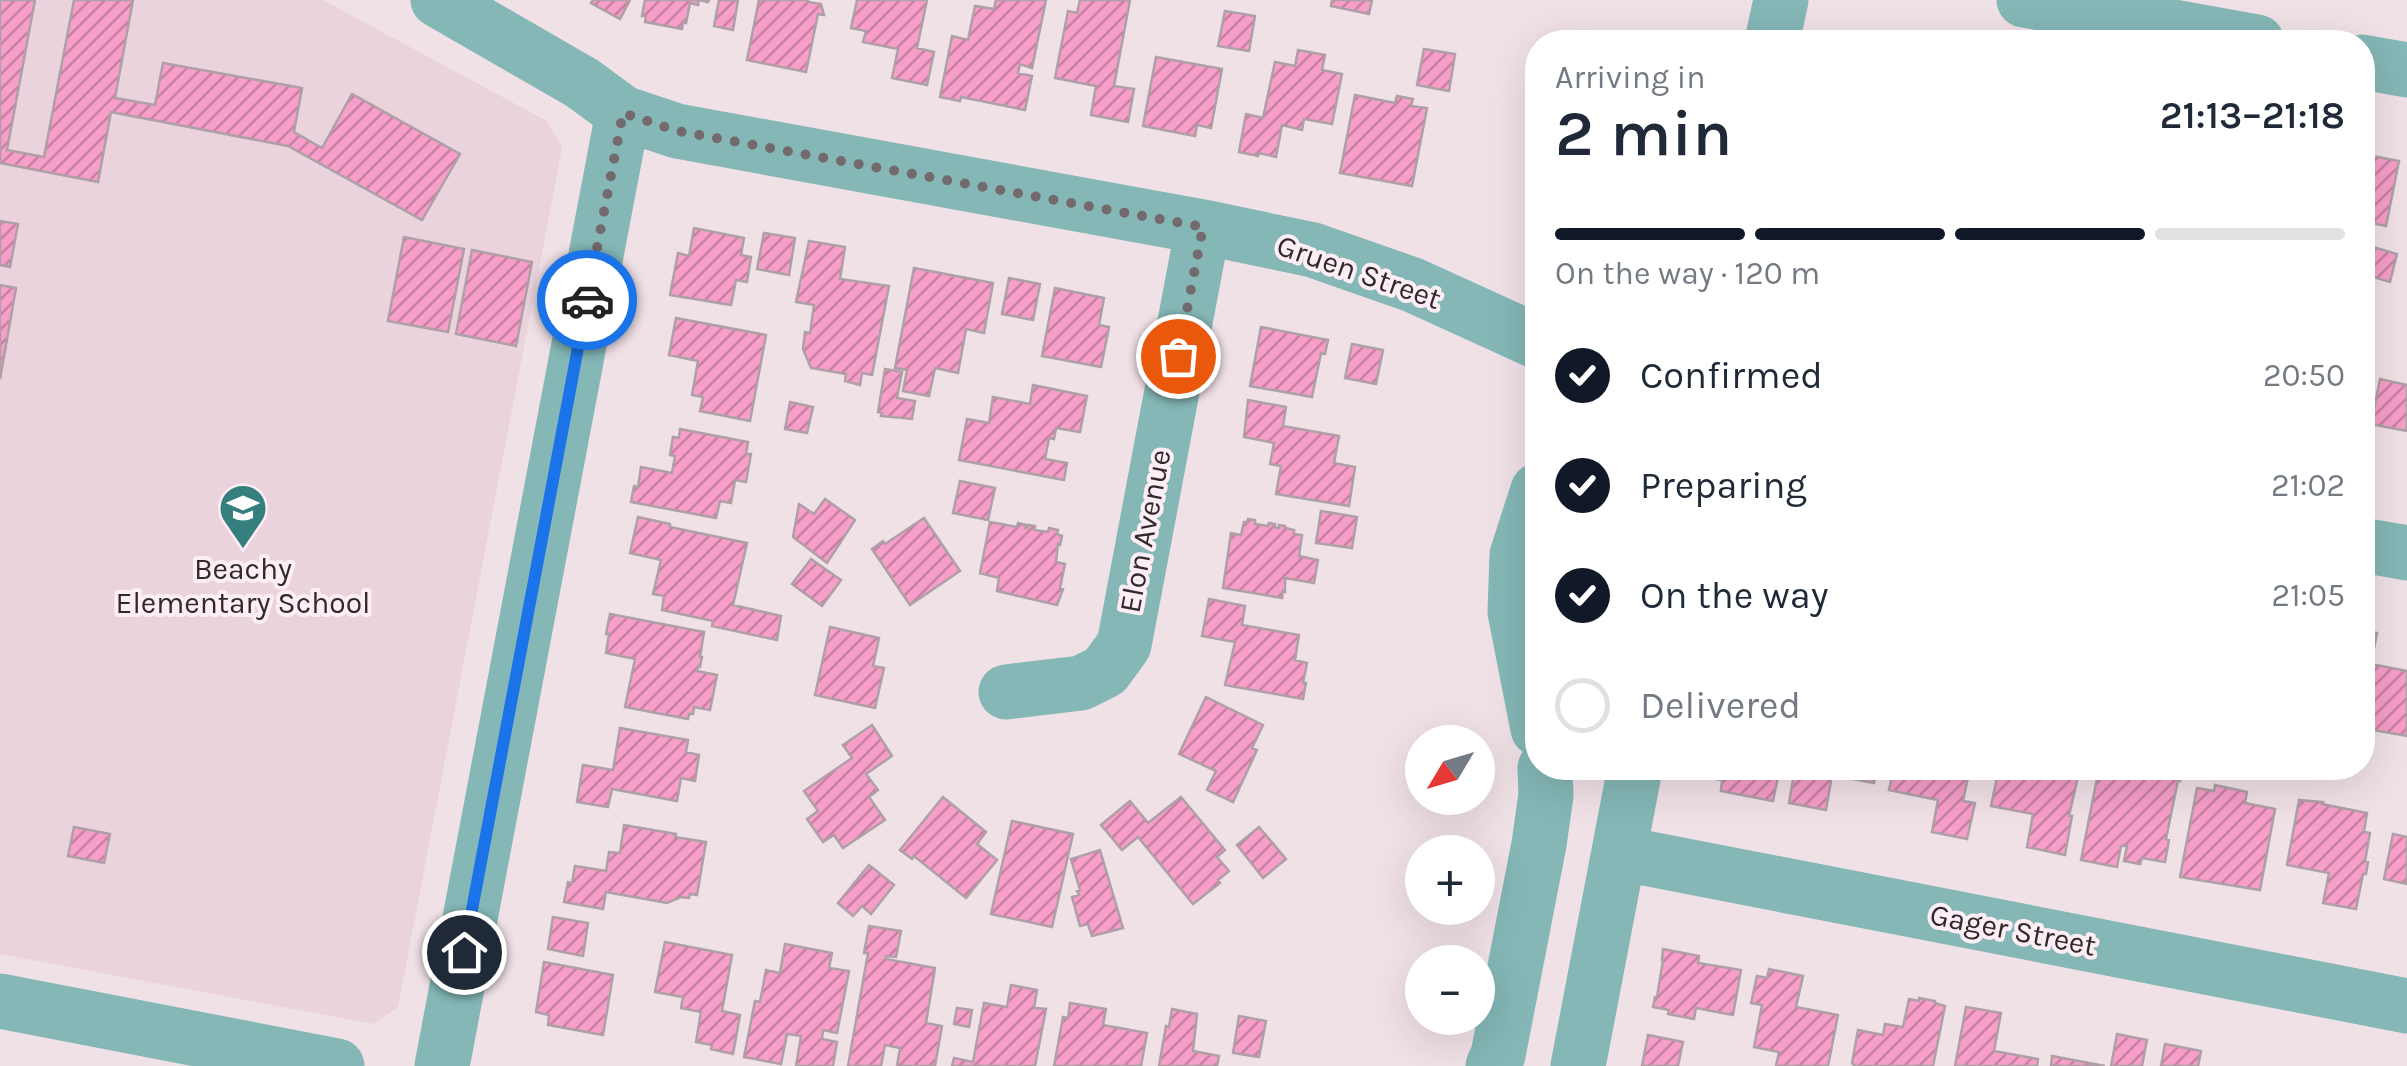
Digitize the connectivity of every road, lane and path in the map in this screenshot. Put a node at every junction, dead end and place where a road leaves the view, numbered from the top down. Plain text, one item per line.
1 (438, 0) edge
2 (1780, 0) edge
3 (2024, 0) edge
4 (1774, 30) edge
5 (2190, 30) edge
6 (2375, 64) edge
7 (2407, 70) edge
8 (623, 113) junction
9 (1203, 227) junction
10 (1525, 336) edge
11 (1525, 530) edge
12 (2375, 547) edge
13 (2407, 553) edge
14 (1525, 663) edge
15 (1006, 692) dead end
16 (1545, 780) edge
17 (1633, 780) edge
18 (1619, 853) junction
19 (0, 1001) edge
20 (2407, 1006) edge
21 (337, 1066) edge
22 (442, 1066) edge
23 (1494, 1066) edge
24 (1578, 1066) edge

1 - 8 street, Gruen Street
2 - 4 street
3 - 5 street
6 - 7 street
8 - 9 street, Gruen Street
8 - 22 street
9 - 10 street, Gruen Street
9 - 15 street, Elon Avenue
11 - 14 street
12 - 13 street
16 - 23 street
17 - 18 street
18 - 20 street, Gager Street
18 - 24 street
19 - 21 street

